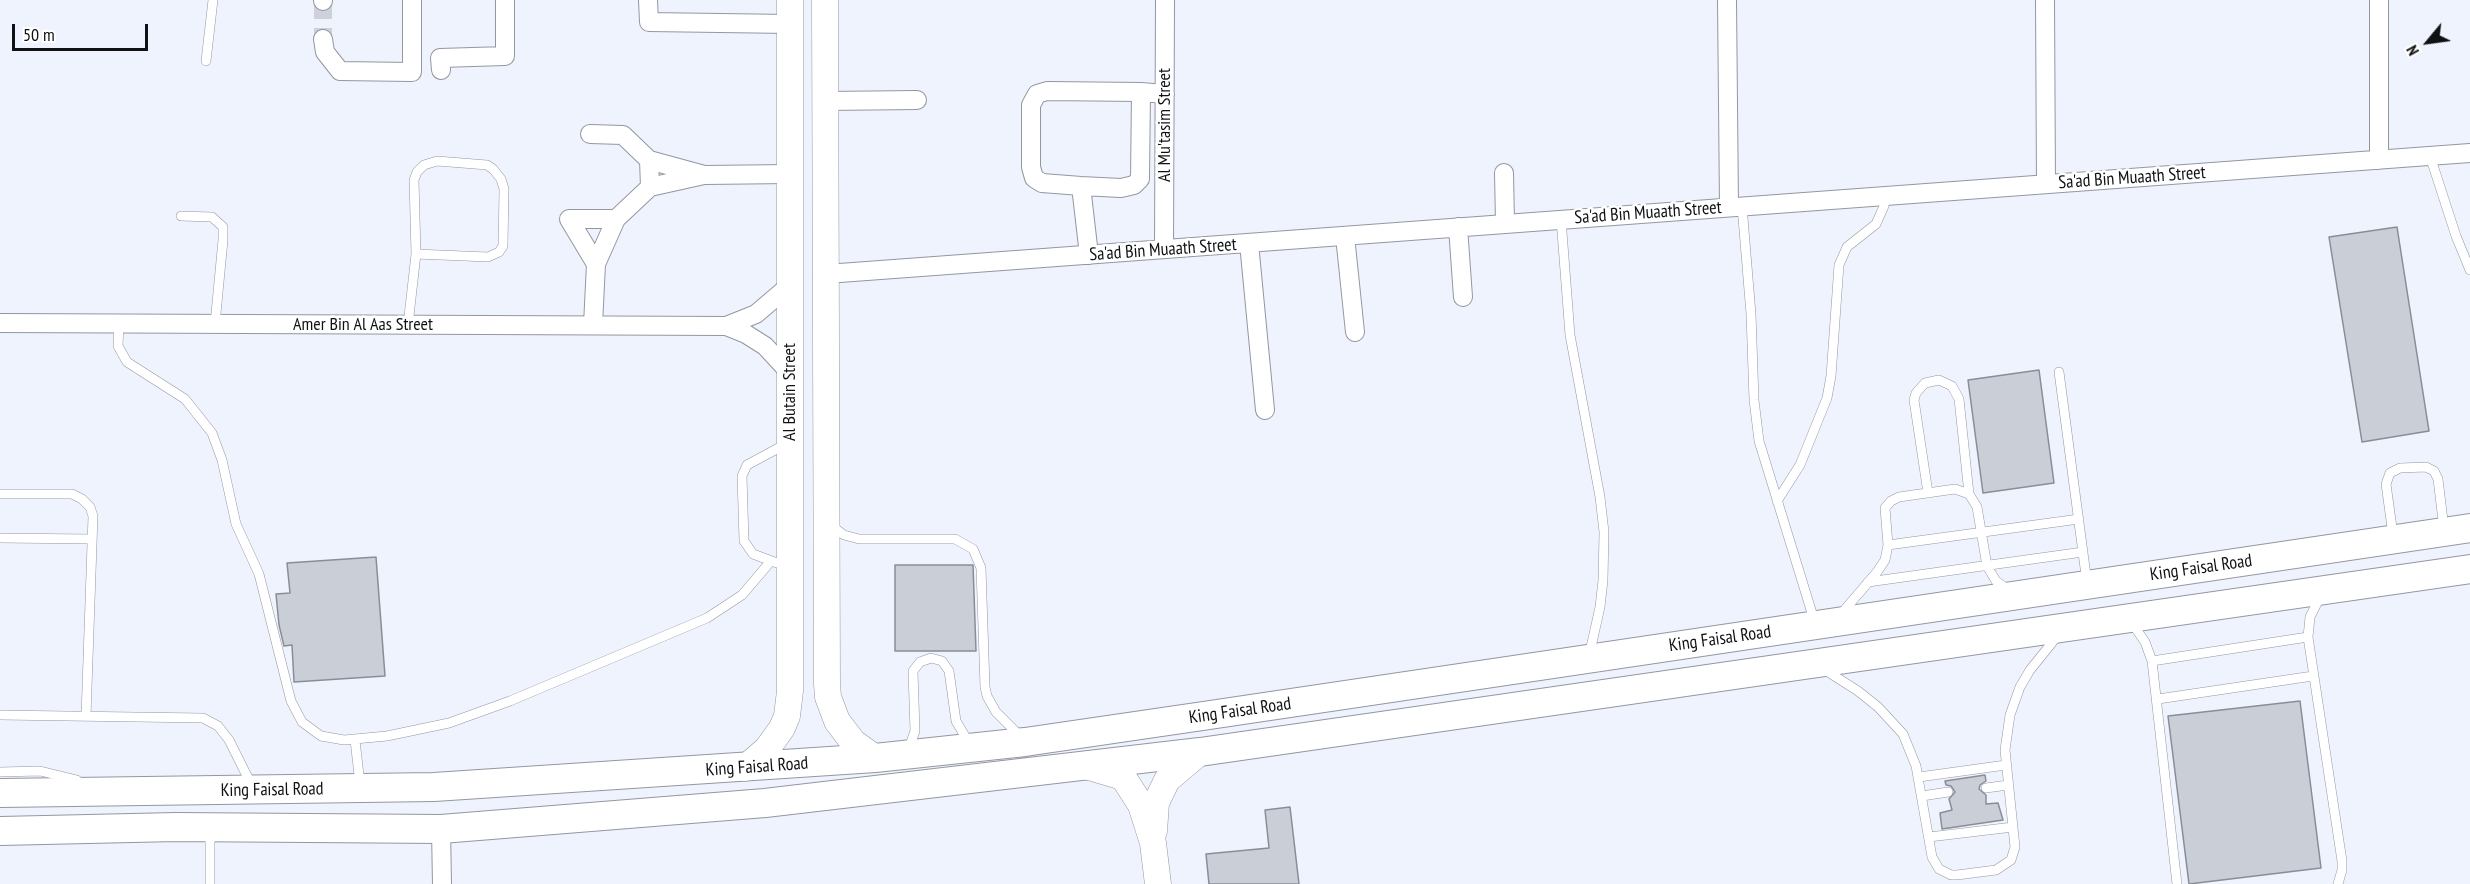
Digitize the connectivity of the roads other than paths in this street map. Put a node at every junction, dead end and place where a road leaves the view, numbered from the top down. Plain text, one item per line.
1 (213, 0) edge
2 (411, 0) edge
3 (505, 0) edge
4 (648, 0) edge
5 (825, 0) edge
6 (1165, 0) edge
7 (1727, 0) edge
8 (2046, 0) edge
9 (2379, 0) edge
10 (790, 12) edge
11 (323, 39) tunnel mouth
12 (206, 61) dead end
13 (441, 70) dead end
14 (790, 70) junction
15 (1141, 92) junction
16 (1165, 94) junction
17 (917, 100) dead end
18 (825, 101) junction
19 (590, 134) dead end
20 (2470, 153) edge
21 (2430, 156) junction
22 (649, 160) junction
23 (2379, 160) junction
24 (1504, 173) dead end
25 (790, 174) junction
26 (704, 175) junction
27 (2046, 184) junction
28 (1082, 186) junction
29 (650, 187) junction
30 (1885, 195) junction
31 (1735, 206) junction
32 (181, 216) dead end
33 (616, 219) junction
34 (1561, 219) junction
35 (1505, 224) junction
36 (1458, 227) junction
37 (1345, 236) junction
38 (1249, 243) junction
39 (1164, 249) junction
40 (417, 254) junction
41 (1089, 255) junction
42 (596, 264) junction
43 (2470, 270) edge
44 (826, 274) junction
45 (790, 285) junction
46 (1463, 297) dead end
47 (0, 323) edge
48 (118, 324) junction
49 (215, 324) junction
50 (408, 325) junction
51 (593, 325) junction
52 (726, 326) junction
53 (1355, 332) dead end
54 (2059, 372) dead end
55 (790, 373) junction
56 (1265, 410) dead end
57 (790, 441) junction
58 (1928, 493) junction
59 (0, 494) edge
60 (1969, 494) junction
61 (1777, 501) junction
62 (2079, 519) junction
63 (826, 520) junction
64 (2457, 530) edge
65 (1982, 532) junction
66 (0, 538) edge
67 (91, 539) junction
68 (2394, 540) junction
69 (1888, 545) junction
70 (2083, 552) junction
71 (781, 566) junction
72 (1987, 566) junction
73 (2470, 569) edge
74 (1868, 582) junction
75 (826, 584) junction
76 (2088, 585) junction
77 (2325, 590) junction
78 (2016, 596) junction
79 (2128, 619) junction
80 (1824, 624) junction
81 (2064, 628) junction
82 (2308, 637) junction
83 (1588, 659) junction
84 (2152, 661) junction
85 (1815, 664) junction
86 (2313, 676) junction
87 (2158, 699) junction
88 (0, 715) edge
89 (86, 716) junction
90 (355, 740) junction
91 (1026, 742) junction
92 (973, 747) junction
93 (1200, 752) junction
94 (905, 755) junction
95 (875, 758) junction
96 (1086, 765) junction
97 (2006, 765) junction
98 (745, 768) junction
99 (0, 772) edge
100 (1919, 777) junction
101 (2008, 785) junction
102 (1986, 788) dead end
103 (361, 789) junction
104 (250, 791) junction
105 (123, 792) junction
106 (1948, 792) dead end
107 (0, 793) edge
108 (1922, 796) junction
109 (176, 827) junction
110 (210, 827) junction
111 (2013, 827) junction
112 (441, 829) junction
113 (0, 831) edge
114 (1929, 837) junction
115 (1153, 843) junction
116 (210, 884) edge
117 (442, 884) edge
118 (1158, 884) edge
119 (2177, 884) edge
120 (2338, 884) edge

1 - 12 lane
2 - 11 street
3 - 13 street
4 - 10 street
5 - 18 street, Al Butain Street
6 - 16 street, Al Mu'tasim Street
7 - 31 street
8 - 27 street
9 - 23 street
10 - 14 street, Al Butain Street
14 - 18 street
14 - 25 street, Al Butain Street
15 - 16 street
15 - 28 street
15 - 28 street
16 - 39 street, Al Mu'tasim Street
17 - 18 street
18 - 44 street, Al Butain Street
19 - 22 street
20 - 21 street, Sa'ad Bin Muaath Street
21 - 23 street, Sa'ad Bin Muaath Street
21 - 43 lane
22 - 26 street
22 - 29 street
23 - 27 street, Sa'ad Bin Muaath Street
24 - 35 street
25 - 26 street
25 - 45 street, Al Butain Street
26 - 29 street
27 - 30 street, Sa'ad Bin Muaath Street
28 - 41 street
29 - 33 street
30 - 31 street, Sa'ad Bin Muaath Street
30 - 61 lane
31 - 34 street, Sa'ad Bin Muaath Street
31 - 61 lane
32 - 49 lane
33 - 42 street
33 - 42 street
34 - 35 street, Sa'ad Bin Muaath Street
34 - 83 lane
35 - 36 street, Sa'ad Bin Muaath Street
36 - 37 street, Sa'ad Bin Muaath Street
36 - 46 street
37 - 38 street, Sa'ad Bin Muaath Street
37 - 53 street
38 - 39 street, Sa'ad Bin Muaath Street
38 - 56 street
39 - 41 street, Sa'ad Bin Muaath Street
40 - 40 lane
40 - 50 lane
41 - 44 street, Sa'ad Bin Muaath Street
42 - 51 street
44 - 63 street, Al Butain Street
45 - 52 street, Amer Bin Al Aas Street
45 - 55 street, Al Butain Street
47 - 48 street, Amer Bin Al Aas Street
48 - 49 street, Amer Bin Al Aas Street
48 - 90 lane
49 - 50 street, Amer Bin Al Aas Street
50 - 51 street, Amer Bin Al Aas Street
51 - 52 street, Amer Bin Al Aas Street
52 - 55 street, Amer Bin Al Aas Street
54 - 62 lane
55 - 57 street, Al Butain Street
57 - 71 street, Al Butain Street
57 - 71 lane
58 - 60 lane
58 - 60 lane
58 - 69 lane
59 - 67 lane
60 - 65 lane
61 - 80 lane
62 - 65 lane
62 - 70 lane
63 - 75 street, Al Butain Street
63 - 91 lane
64 - 68 main road, King Faisal Road
64 - 68 lane
65 - 69 lane
65 - 72 lane
66 - 67 lane
67 - 89 lane
68 - 76 main road, King Faisal Road
69 - 74 lane
70 - 72 lane
70 - 76 lane
71 - 75 street
71 - 90 lane
71 - 98 street, Al Butain Street
72 - 74 lane
72 - 78 lane
73 - 77 main road, King Faisal Road
74 - 80 lane
75 - 95 street, Al Butain Street
76 - 78 main road, King Faisal Road
77 - 79 main road, King Faisal Road
77 - 82 lane
78 - 80 main road, King Faisal Road
79 - 81 main road, King Faisal Road
79 - 84 lane
80 - 83 main road, King Faisal Road
81 - 85 main road, King Faisal Road
81 - 97 lane
82 - 84 lane
82 - 86 lane
83 - 91 main road, King Faisal Road
84 - 87 lane
85 - 93 main road, King Faisal Road
85 - 100 lane
86 - 87 lane
86 - 120 lane
87 - 119 lane
88 - 89 lane
89 - 104 lane
90 - 103 lane
91 - 92 main road, King Faisal Road
92 - 94 main road, King Faisal Road
92 - 94 lane
93 - 96 main road, King Faisal Road
93 - 115 street
94 - 95 main road, King Faisal Road
95 - 98 main road, King Faisal Road
96 - 112 main road, King Faisal Road
96 - 115 street
97 - 100 lane
97 - 101 lane
98 - 103 main road, King Faisal Road
99 - 105 lane
100 - 108 lane
101 - 102 lane
101 - 111 lane
103 - 104 main road, King Faisal Road
104 - 105 main road, King Faisal Road
104 - 109 main road
105 - 107 main road, King Faisal Road
106 - 108 lane
108 - 114 lane
109 - 110 main road, King Faisal Road
109 - 113 main road, King Faisal Road
110 - 112 main road, King Faisal Road
110 - 116 lane
111 - 114 lane
111 - 114 lane
112 - 117 street
115 - 118 street

